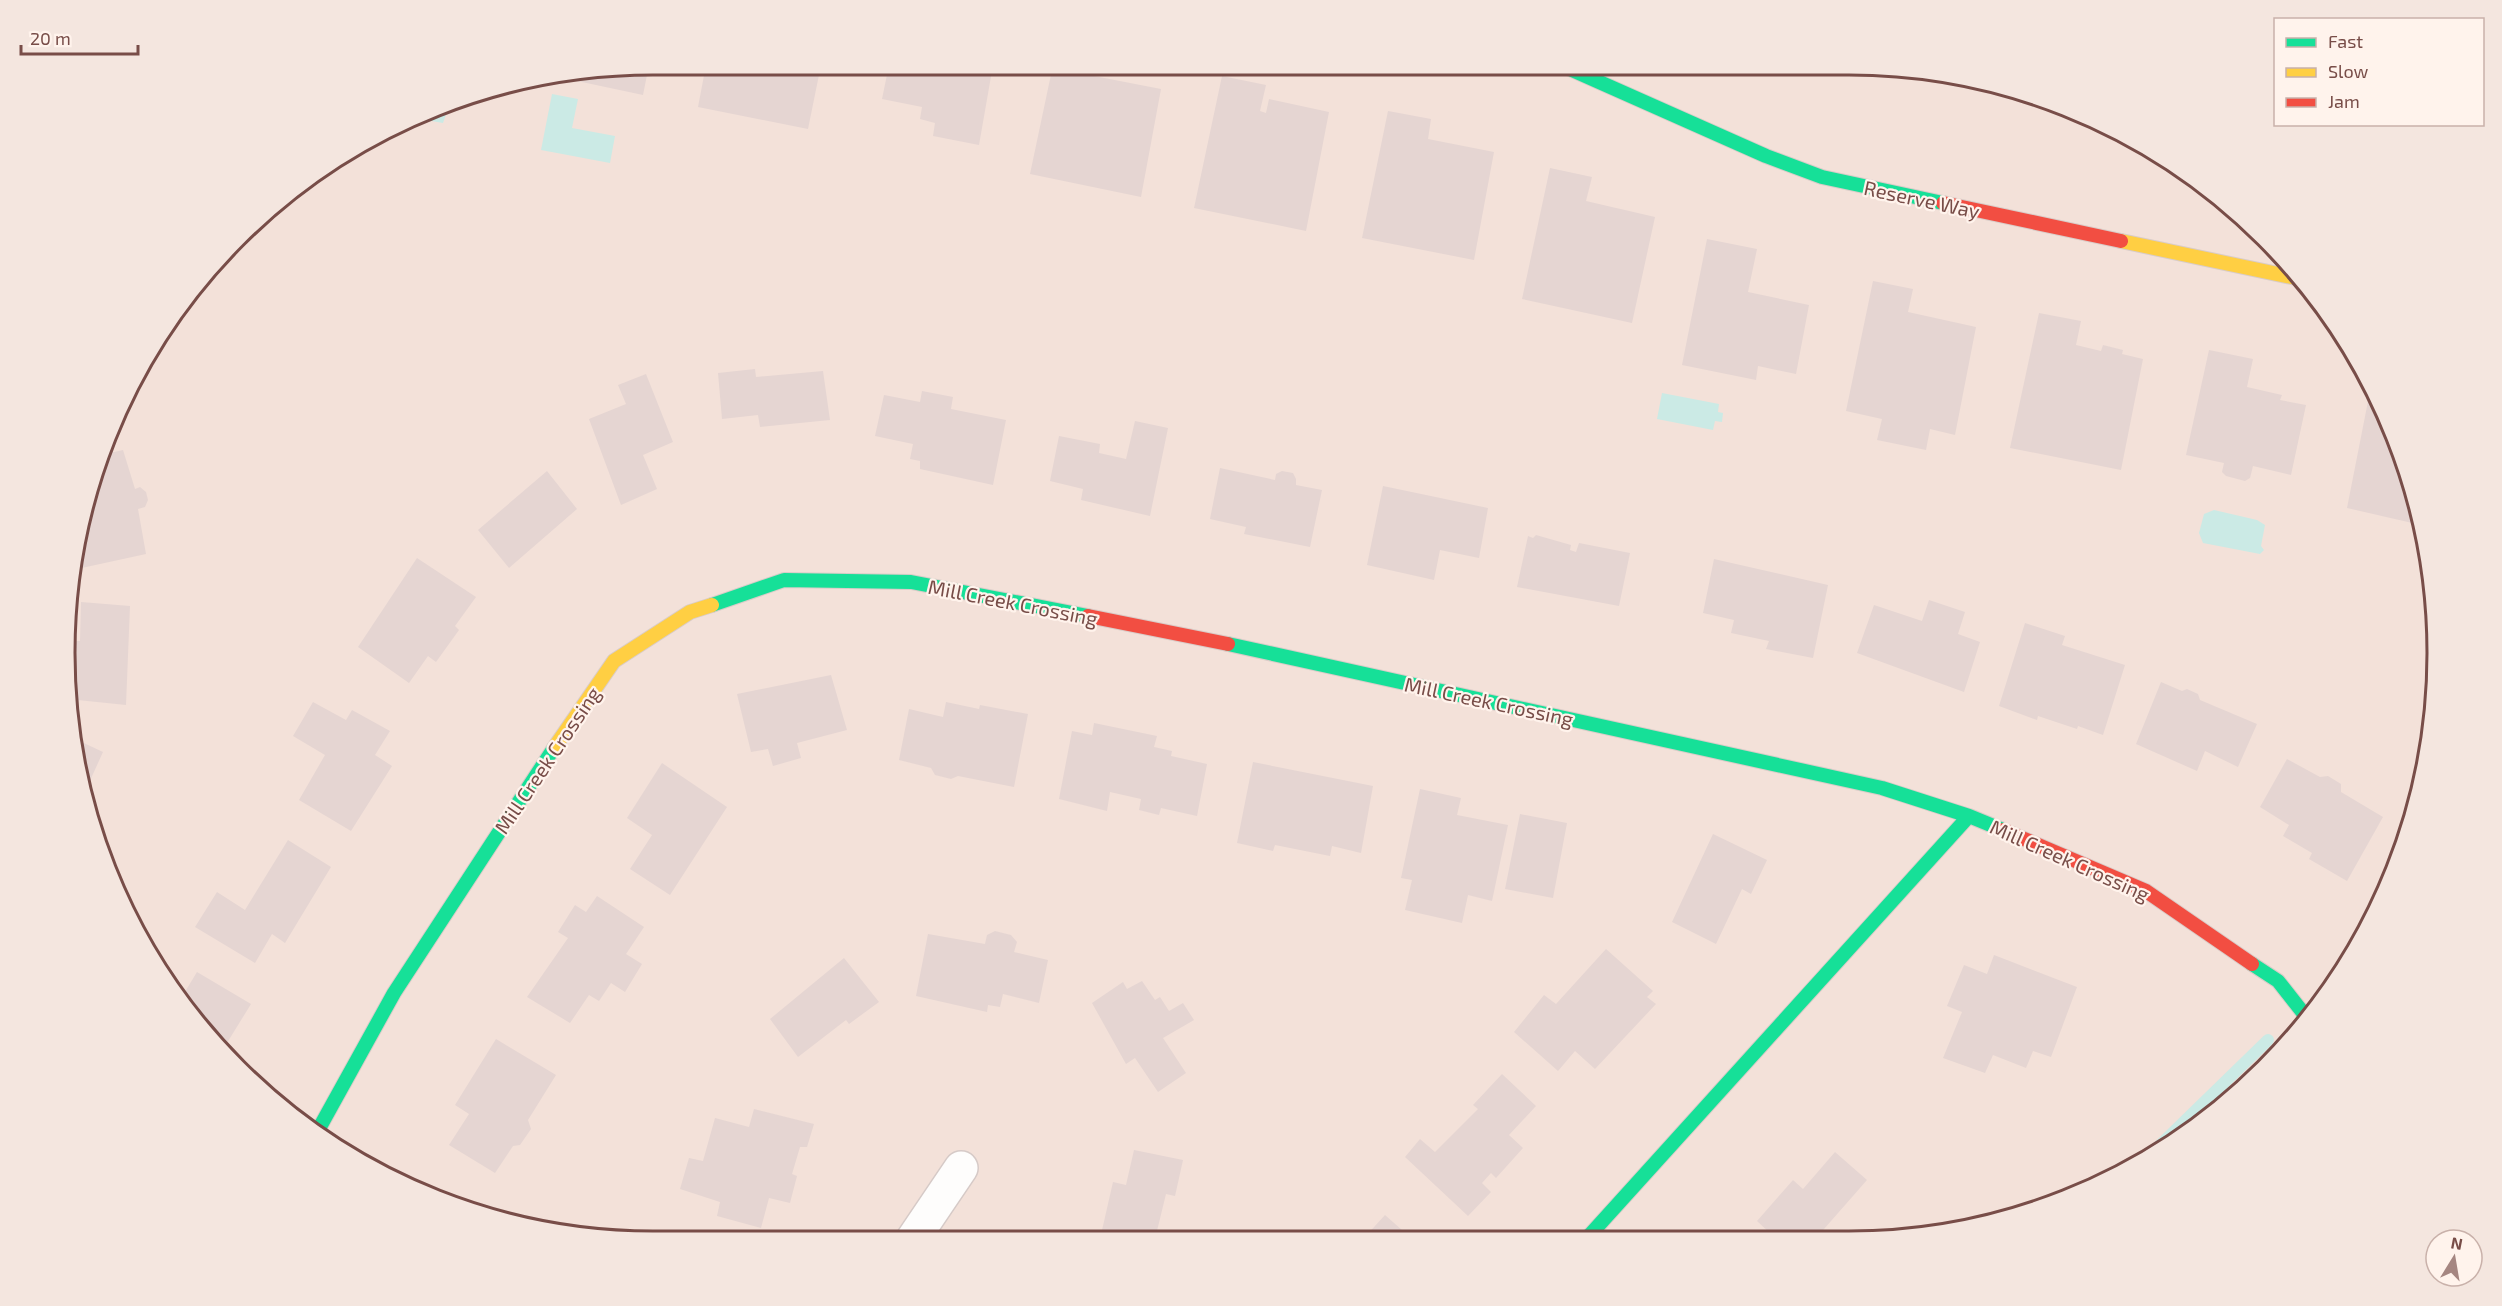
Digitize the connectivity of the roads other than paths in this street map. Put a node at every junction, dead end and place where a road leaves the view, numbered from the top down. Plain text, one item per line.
1 (1584, 75) edge
2 (2287, 276) edge
3 (1969, 816) junction
4 (2302, 1012) edge
5 (321, 1126) edge
6 (961, 1168) dead end
7 (918, 1231) edge
8 (1593, 1231) edge

1 - 2 street, Reserve Way
3 - 4 street, Mill Creek Crossing
3 - 5 street, Mill Creek Crossing
3 - 8 street, Mill Creek Crossing
6 - 7 street

